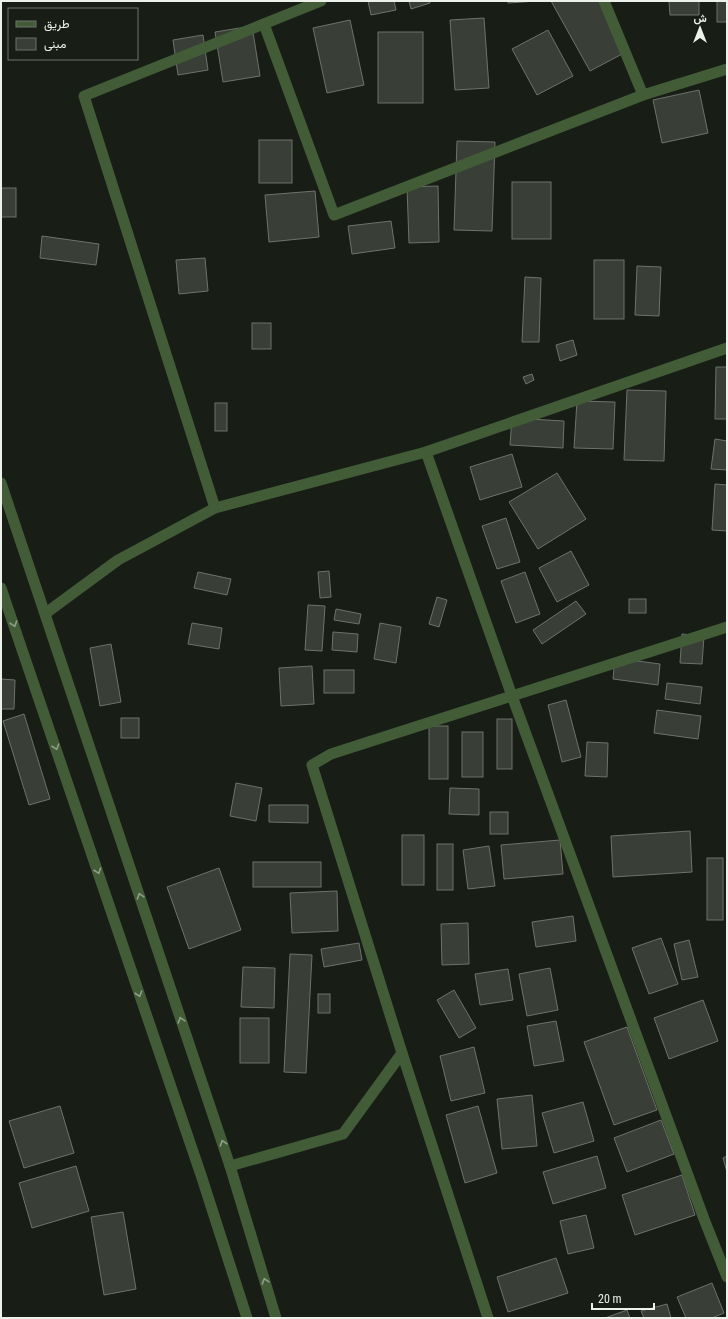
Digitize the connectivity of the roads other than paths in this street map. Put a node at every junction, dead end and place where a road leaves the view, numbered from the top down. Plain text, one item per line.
1 (321, 1) edge
2 (604, 1) edge
3 (264, 24) junction
4 (727, 69) edge
5 (643, 96) junction
6 (727, 348) edge
7 (426, 452) junction
8 (1, 483) edge
9 (215, 508) junction
10 (2, 590) edge
11 (46, 613) junction
12 (727, 627) edge
13 (512, 696) junction
14 (402, 1054) junction
15 (230, 1166) junction
16 (727, 1277) edge
17 (247, 1318) edge
18 (276, 1318) edge
19 (488, 1318) edge

1 - 3 street
2 - 5 street
3 - 5 street
3 - 9 street
4 - 5 street
6 - 7 street
7 - 9 street
7 - 13 street
8 - 11 street
9 - 11 street
10 -> 17 street
15 -> 11 street
12 - 13 street
13 - 14 street
13 - 16 street
14 - 15 street
14 - 19 street
18 -> 15 street

